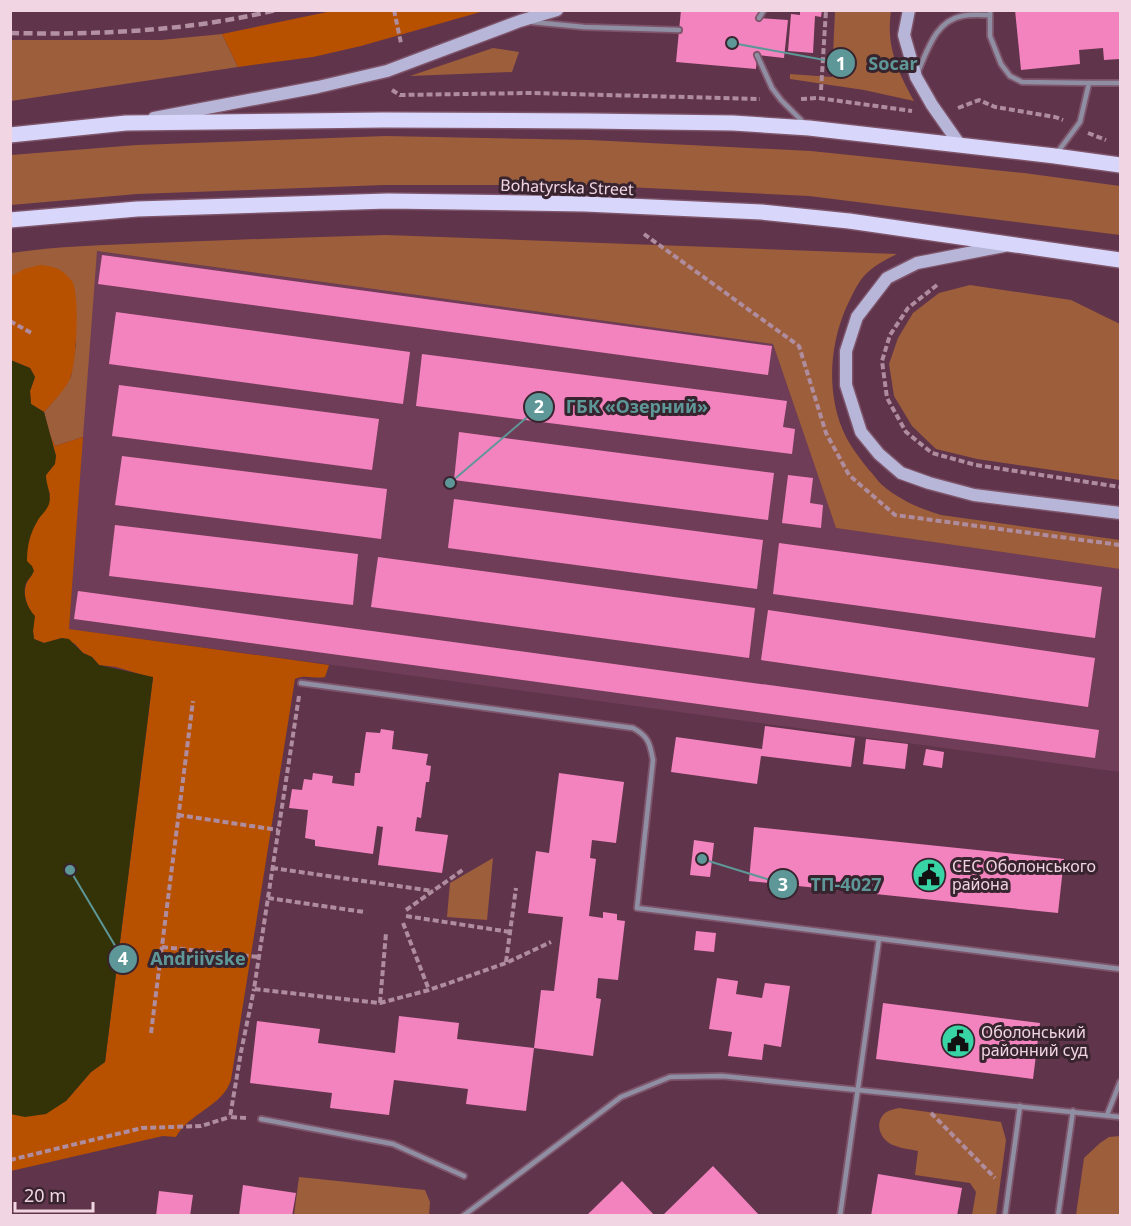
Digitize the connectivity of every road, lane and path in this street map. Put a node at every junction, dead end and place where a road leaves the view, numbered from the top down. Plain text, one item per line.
1 (394, 10) edge
2 (557, 10) edge
3 (764, 10) edge
4 (826, 10) edge
5 (909, 10) edge
6 (990, 13) edge
7 (759, 18) dead end
8 (520, 21) junction
9 (679, 30) dead end
10 (401, 43) dead end
11 (757, 55) dead end
12 (368, 74) junction
13 (916, 77) junction
14 (1120, 83) edge
15 (1089, 84) junction
16 (821, 90) dead end
17 (781, 100) junction
18 (939, 115) junction
19 (126, 123) junction
20 (1076, 127) junction
21 (809, 128) junction
22 (10, 135) edge
23 (1112, 141) dead end
24 (960, 145) junction
25 (1055, 156) junction
26 (1120, 165) edge
27 (10, 220) edge
28 (1014, 244) junction
29 (1120, 260) edge
30 (937, 285) dead end
31 (10, 321) edge
32 (33, 334) dead end
33 (1120, 487) edge
34 (1120, 513) edge
35 (301, 683) joint
36 (193, 701) dead end
37 (178, 815) junction
38 (278, 830) junction
39 (272, 868) junction
40 (464, 869) dead end
41 (389, 884) junction
42 (516, 888) dead end
43 (388, 891) dead end
44 (433, 891) junction
45 (268, 898) junction
46 (406, 910) dead end
47 (364, 912) dead end
48 (406, 916) dead end
49 (403, 923) dead end
50 (510, 932) junction
51 (386, 933) dead end
52 (879, 939) junction
53 (551, 942) dead end
54 (162, 947) junction
55 (259, 957) junction
56 (506, 963) junction
57 (1120, 969) edge
58 (254, 989) junction
59 (429, 990) junction
60 (380, 1003) junction
61 (151, 1033) dead end
62 (1120, 1082) edge
63 (858, 1089) junction
64 (914, 1095) junction
65 (1020, 1106) junction
66 (1073, 1111) junction
67 (1107, 1115) junction
68 (230, 1117) junction
69 (1120, 1117) edge
70 (261, 1119) joint
71 (10, 1160) edge
72 (464, 1176) dead end
73 (1008, 1192) junction
74 (463, 1215) edge
75 (840, 1215) edge
76 (1005, 1215) edge
77 (1059, 1215) edge

1 - 10 path
2 - 8 main road
3 - 7 lane
4 - 16 path
5 - 13 main road
6 - 13 lane
6 - 15 lane
8 - 9 lane
8 - 12 main road
11 - 17 lane
12 - 17 path
12 - 19 main road
13 - 18 main road
14 - 15 lane
15 - 20 lane
17 - 18 path
17 - 21 lane
18 - 20 path
18 - 24 main road
19 - 21 main road
19 - 22 main road
20 - 23 path
20 - 25 lane
21 - 24 main road
24 - 25 main road
25 - 26 main road
27 - 28 main road, Bohatyrska Street
28 - 29 main road, Bohatyrska Street
28 - 34 main road
30 - 33 path
31 - 32 path
35 - 38 path
35 - 52 lane
36 - 37 path
37 - 38 path
37 - 54 path
38 - 39 path
39 - 41 path
39 - 45 path
40 - 44 path
41 - 43 path
41 - 44 path
42 - 50 path
44 - 46 path
45 - 47 path
45 - 55 path
48 - 50 path
49 - 59 path
50 - 56 path
51 - 60 path
52 - 57 lane
52 - 63 lane
53 - 56 path
54 - 55 path
54 - 61 path
55 - 58 path
56 - 59 path
58 - 60 path
58 - 68 path
59 - 60 path
62 - 67 lane
63 - 64 lane
63 - 74 lane
63 - 75 lane
64 - 65 lane
64 - 73 path
65 - 66 lane
65 - 73 lane
66 - 67 lane
66 - 77 lane
67 - 69 lane
68 - 70 path
68 - 71 path
70 - 72 lane
73 - 76 lane

